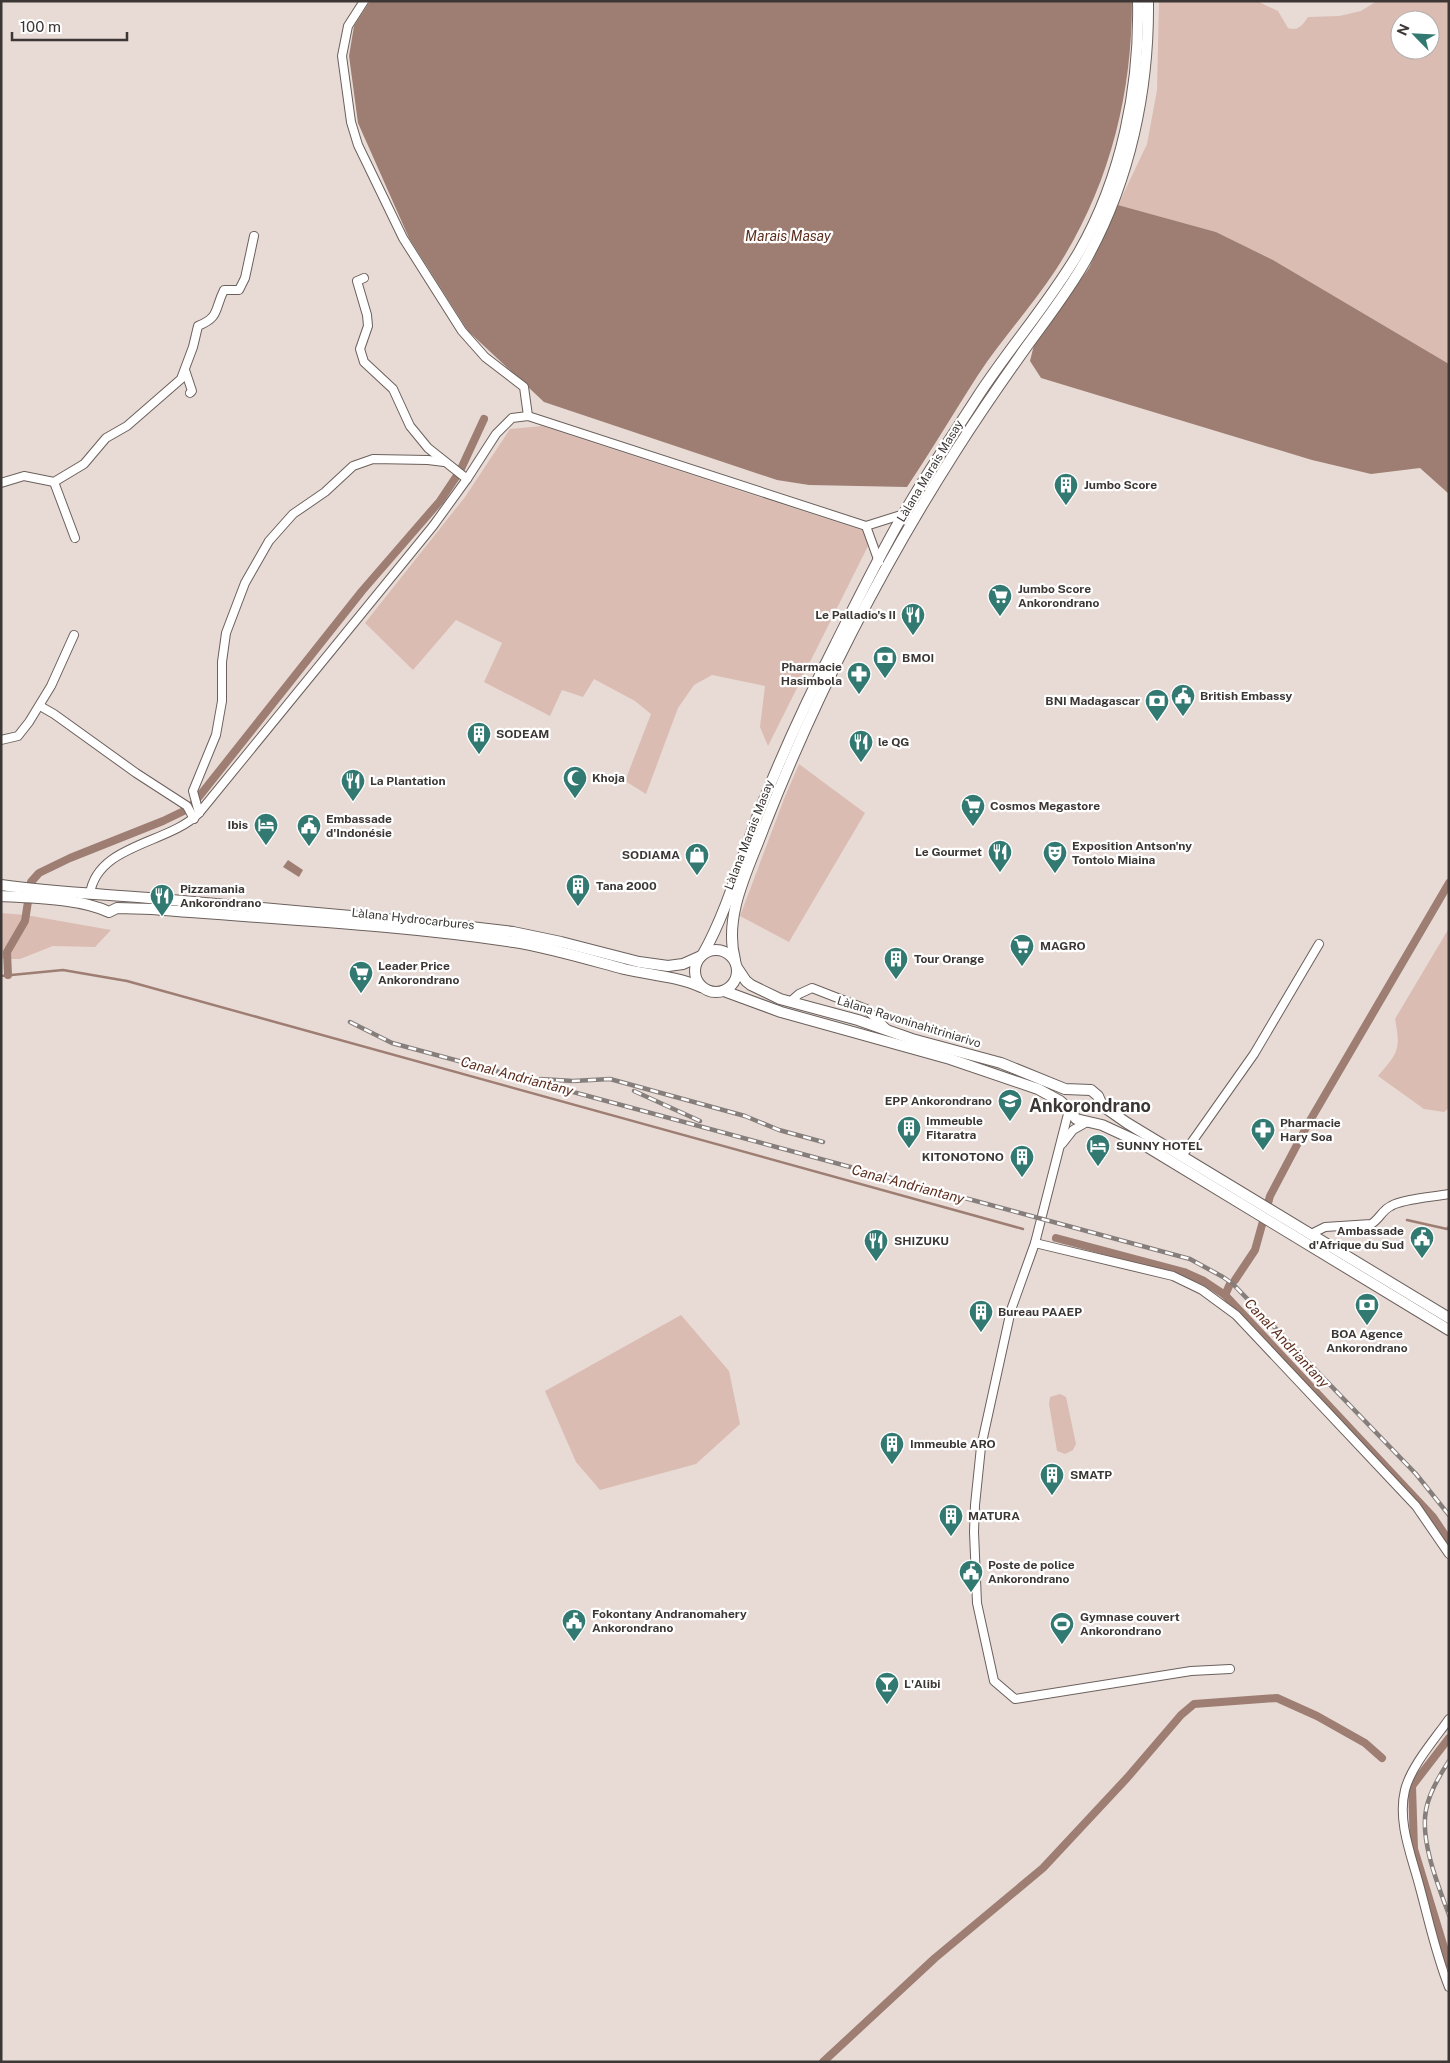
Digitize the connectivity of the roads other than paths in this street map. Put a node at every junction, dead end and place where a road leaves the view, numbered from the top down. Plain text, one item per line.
1 (364, 1) edge
2 (1138, 1) edge
3 (1148, 1) edge
4 (254, 236) dead end
5 (364, 278) dead end
6 (1047, 309) junction
7 (185, 370) junction
8 (190, 393) dead end
9 (528, 416) junction
10 (444, 462) junction
11 (465, 478) junction
12 (54, 482) junction
13 (1, 483) edge
14 (904, 514) junction
15 (866, 526) junction
16 (75, 538) dead end
17 (879, 562) junction
18 (74, 635) dead end
19 (40, 706) junction
20 (1, 740) edge
21 (196, 814) junction
22 (1, 885) edge
23 (18, 892) junction
24 (36, 894) junction
25 (90, 894) junction
26 (106, 895) junction
27 (1, 896) edge
28 (117, 897) junction
29 (117, 908) junction
30 (104, 909) junction
31 (1319, 944) dead end
32 (702, 955) junction
33 (736, 965) junction
34 (701, 987) junction
35 (724, 991) junction
36 (791, 1001) junction
37 (889, 1030) junction
38 (1079, 1090) junction
39 (1101, 1103) junction
40 (1069, 1109) junction
41 (1088, 1122) junction
42 (1059, 1148) junction
43 (1182, 1156) junction
44 (1449, 1194) edge
45 (1260, 1209) junction
46 (1270, 1215) junction
47 (1311, 1234) junction
48 (1035, 1243) junction
49 (1449, 1318) edge
50 (1449, 1330) edge
51 (1449, 1554) edge
52 (1230, 1669) dead end
53 (1449, 1719) edge
54 (1449, 1987) edge

1 - 9 street
2 - 6 main road, Làlana Marais Masay
3 - 6 main road, Làlana Marais Masay
4 - 7 street
5 - 10 street
6 - 14 main road, Làlana Marais Masay
6 - 33 main road, Làlana Marais Masay
7 - 8 street
7 - 12 street
9 - 11 street
9 - 15 street
10 - 11 street
10 - 21 street
11 - 21 street
12 - 13 street
12 - 16 street
14 - 15 street
14 - 17 main road, Làlana Marais Masay
15 - 17 street
17 - 32 main road, Làlana Marais Masay
18 - 19 street
19 - 20 street
19 - 21 street
21 - 25 street
22 - 23 main road
23 - 24 main road
23 - 27 main road
24 - 25 main road
24 - 30 main road
25 - 26 main road
26 - 28 main road
26 - 30 main road
28 - 29 main road
28 - 32 main road, Làlana Hydrocarbures
29 - 30 main road
29 - 34 main road, Làlana Hydrocarbures
31 - 43 street
32 - 33 main road
32 - 34 main road
33 - 35 main road
33 - 36 main road, Làlana Ravoninahitriniarivo
34 - 35 main road
35 - 40 main road, Làlana Ravoninahitriniarivo
36 - 37 main road, Làlana Ravoninahitriniarivo
36 - 37 street
37 - 38 main road, Làlana Ravoninahitriniarivo
38 - 39 main road, Làlana Ravoninahitriniarivo
38 - 40 main road
39 - 41 main road
39 - 43 main road, Làlana Ravoninahitriniarivo
40 - 41 main road, Làlana Ravoninahitriniarivo
40 - 42 street
41 - 42 street
41 - 45 main road, Làlana Ravoninahitriniarivo
42 - 48 street
43 - 45 main road, Làlana Ravoninahitriniarivo
44 - 47 street
45 - 46 main road, Làlana Ravoninahitriniarivo
46 - 47 main road
46 - 50 main road, Làlana Ravoninahitriniarivo
47 - 49 main road
48 - 51 street
48 - 52 street
53 - 54 street

